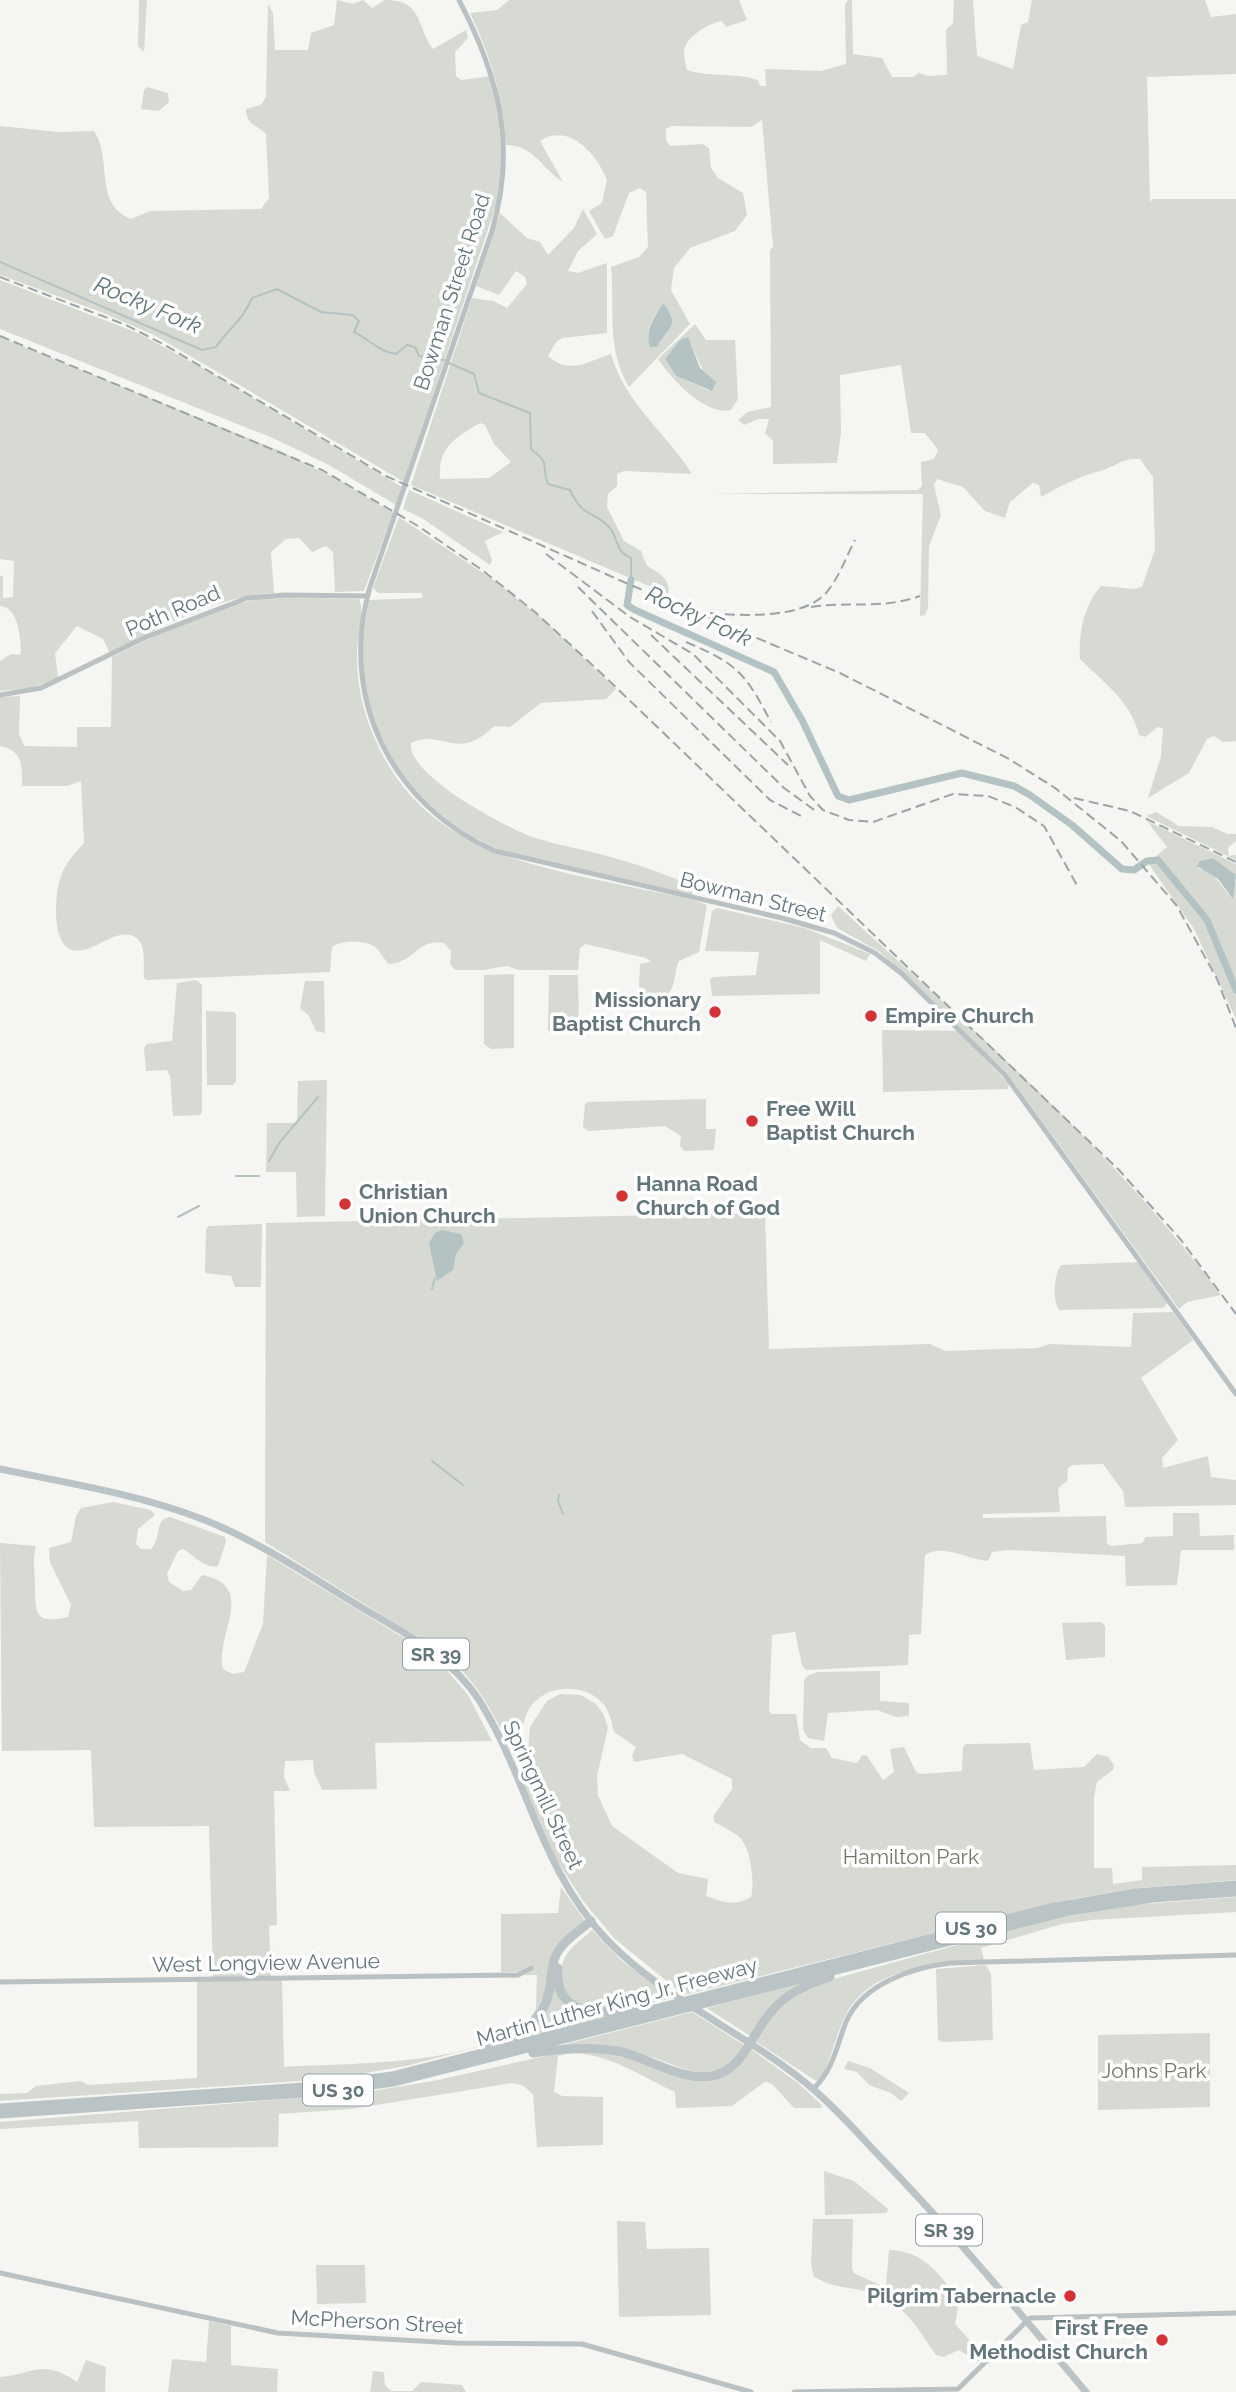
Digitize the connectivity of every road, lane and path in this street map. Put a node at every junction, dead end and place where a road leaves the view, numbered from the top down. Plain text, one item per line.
1 (459, 0) edge
2 (411, 472) joint
3 (367, 596) junction
4 (0, 695) edge
5 (1236, 1394) edge
6 (0, 1469) edge
7 (1236, 1885) edge
8 (1236, 1892) edge
9 (592, 1923) junction
10 (999, 1928) junction
11 (1236, 1955) edge
12 (531, 1968) dead end
13 (0, 1982) edge
14 (711, 1997) junction
15 (662, 2009) junction
16 (750, 2044) junction
17 (415, 2078) junction
18 (335, 2084) junction
19 (813, 2089) junction
20 (0, 2106) edge
21 (0, 2116) edge
22 (0, 2273) edge
23 (1236, 2313) edge
24 (1027, 2320) junction
25 (751, 2392) edge
26 (794, 2392) edge
27 (1086, 2392) edge

1 - 2 street, Bowman Street Road
2 - 3 street, Bowman Street
3 - 4 street, Poth Road
3 - 5 street, Bowman Street
6 - 9 main road, Springmill Street / SR 39
7 - 14 highway, Martin Luther King Jr. Freeway / US 30
8 - 10 highway, Martin Luther King Jr. Freeway / US 30
9 - 15 highway
9 - 16 main road, Springmill Street / SR 39
9 - 18 highway
10 - 14 highway, Martin Luther King Jr. Freeway / US 30
10 - 16 highway
11 - 19 street
12 - 13 street, West Longview Avenue
14 - 15 highway, Martin Luther King Jr. Freeway / US 30
15 - 17 highway, Martin Luther King Jr. Freeway / US 30
15 - 18 highway, Martin Luther King Jr. Freeway / US 30
16 - 17 highway
16 - 19 main road, Springmill Street / SR 39
17 - 21 highway, Martin Luther King Jr. Freeway / US 30
18 - 20 highway, Martin Luther King Jr. Freeway / US 30
19 - 24 main road, Springmill Street / SR 39
22 - 25 street, McPherson Street
23 - 24 street
24 - 26 street
24 - 27 main road, Springmill Street / SR 39

